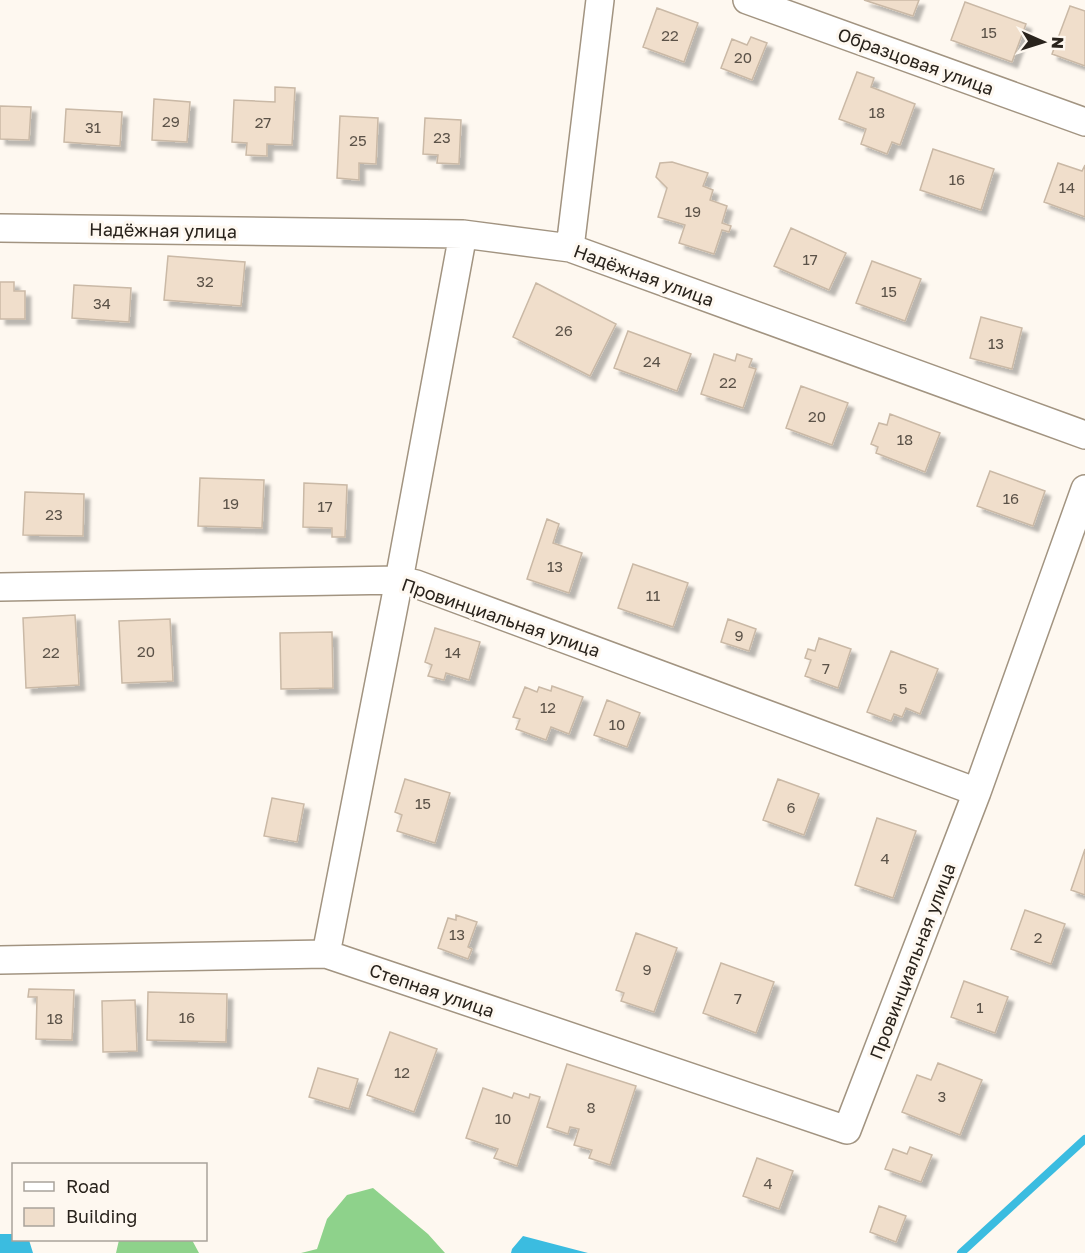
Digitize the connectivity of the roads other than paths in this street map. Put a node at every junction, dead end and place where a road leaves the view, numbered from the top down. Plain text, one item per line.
1 (600, 0) edge
2 (747, 0) edge
3 (1085, 122) edge
4 (0, 228) edge
5 (463, 234) junction
6 (570, 248) junction
7 (1085, 435) edge
8 (1085, 489) edge
9 (399, 580) junction
10 (0, 587) edge
11 (977, 792) junction
12 (326, 954) junction
13 (0, 960) edge
14 (847, 1130) joint

1 - 6 street
2 - 3 street, Образцовая улица
4 - 5 street, Надёжная улица
5 - 6 street, Надёжная улица
5 - 9 street
6 - 7 street, Надёжная улица
8 - 11 street, Провинциальная улица
9 - 10 street, Провинциальная улица
9 - 11 street, Провинциальная улица
9 - 12 street
11 - 14 street, Провинциальная улица
12 - 13 street, Степная улица
12 - 14 street, Степная улица

